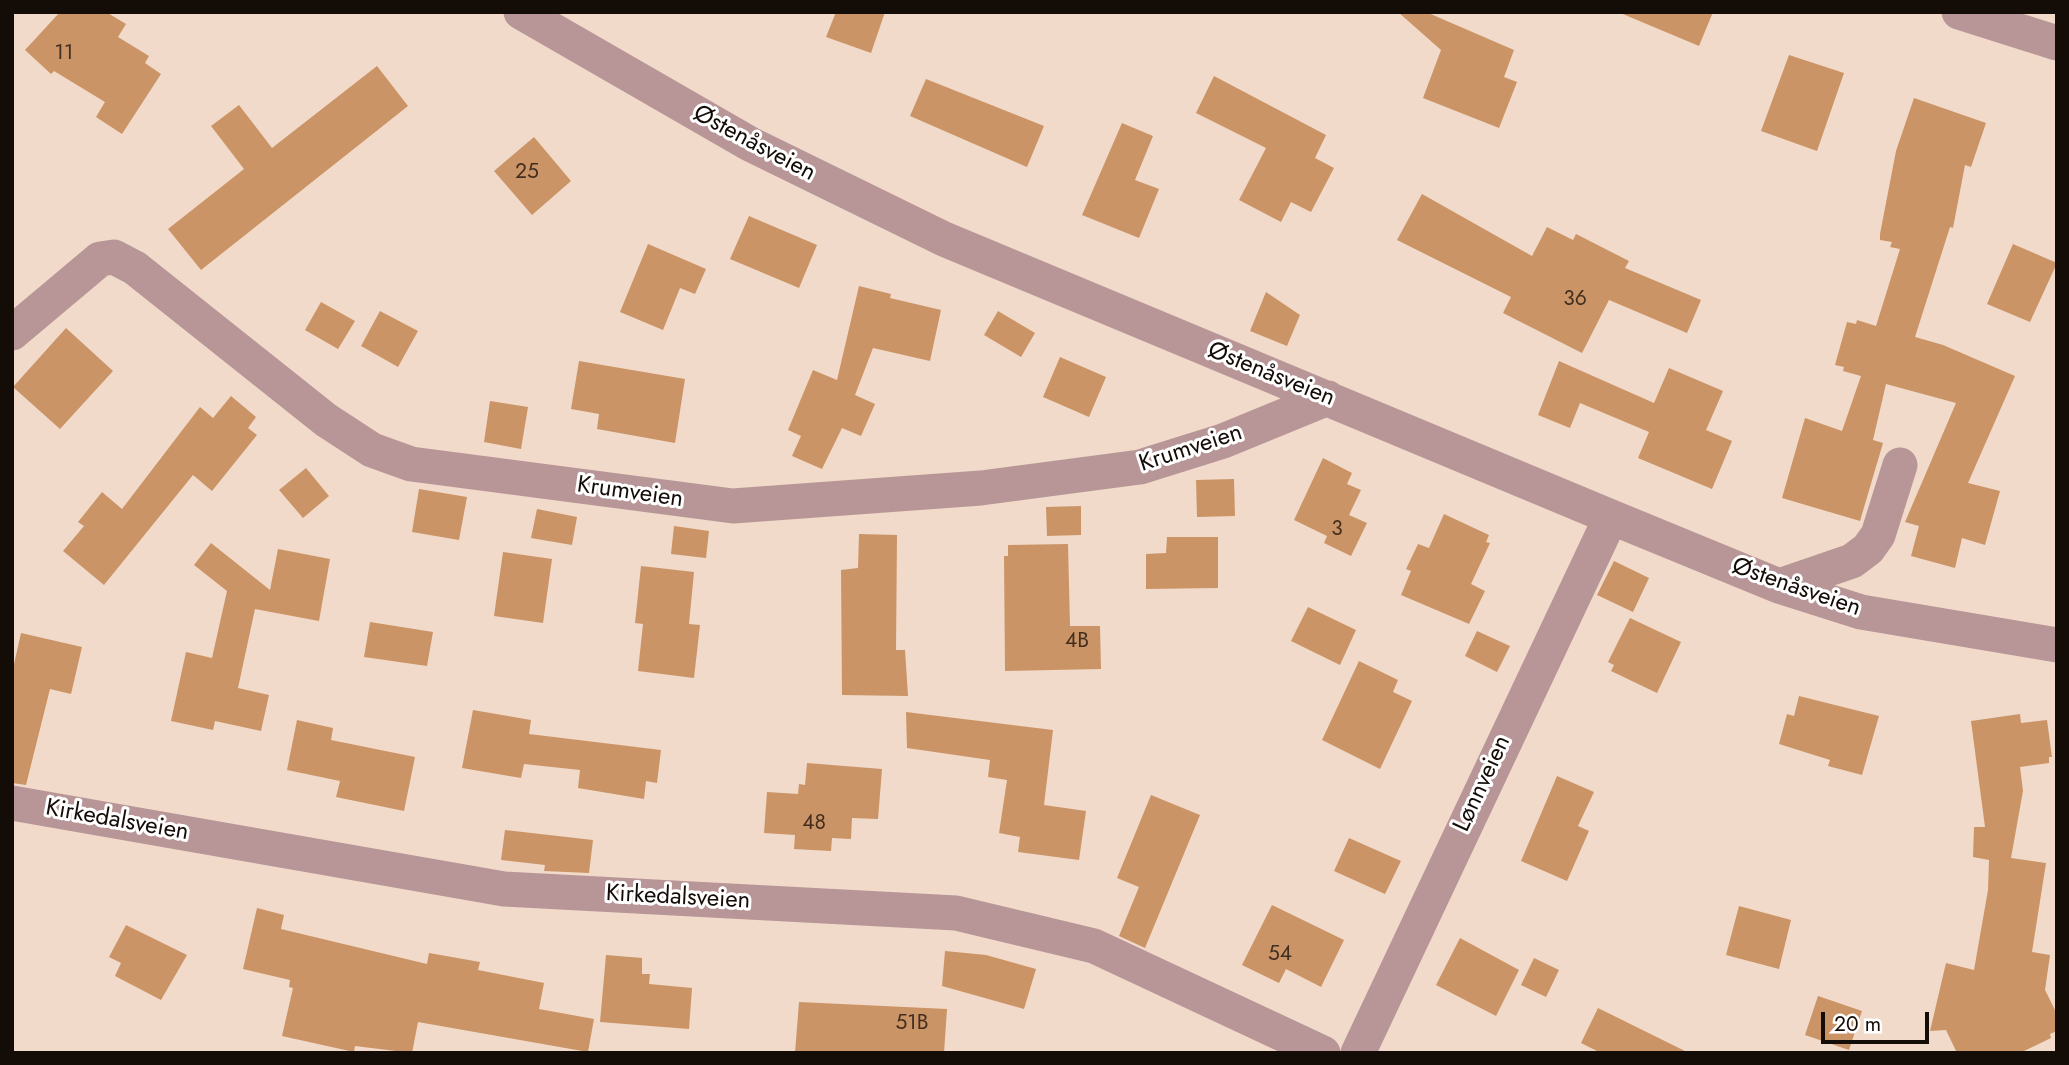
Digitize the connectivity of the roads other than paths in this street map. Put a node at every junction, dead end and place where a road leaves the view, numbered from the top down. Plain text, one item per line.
1 (521, 12) edge
2 (1959, 12) edge
3 (2057, 43) edge
4 (12, 333) edge
5 (1328, 398) junction
6 (1900, 465) dead end
7 (1611, 517) junction
8 (1779, 586) junction
9 (2057, 645) edge
10 (12, 803) edge
11 (1323, 1053) edge
12 (1358, 1053) edge

1 - 5 street, Østenåsveien
2 - 3 street
4 - 5 street, Krumveien
5 - 7 street, Østenåsveien
6 - 8 street
7 - 8 street, Østenåsveien
7 - 12 street, Lønnveien
8 - 9 street, Østenåsveien
10 - 11 street, Kirkedalsveien

